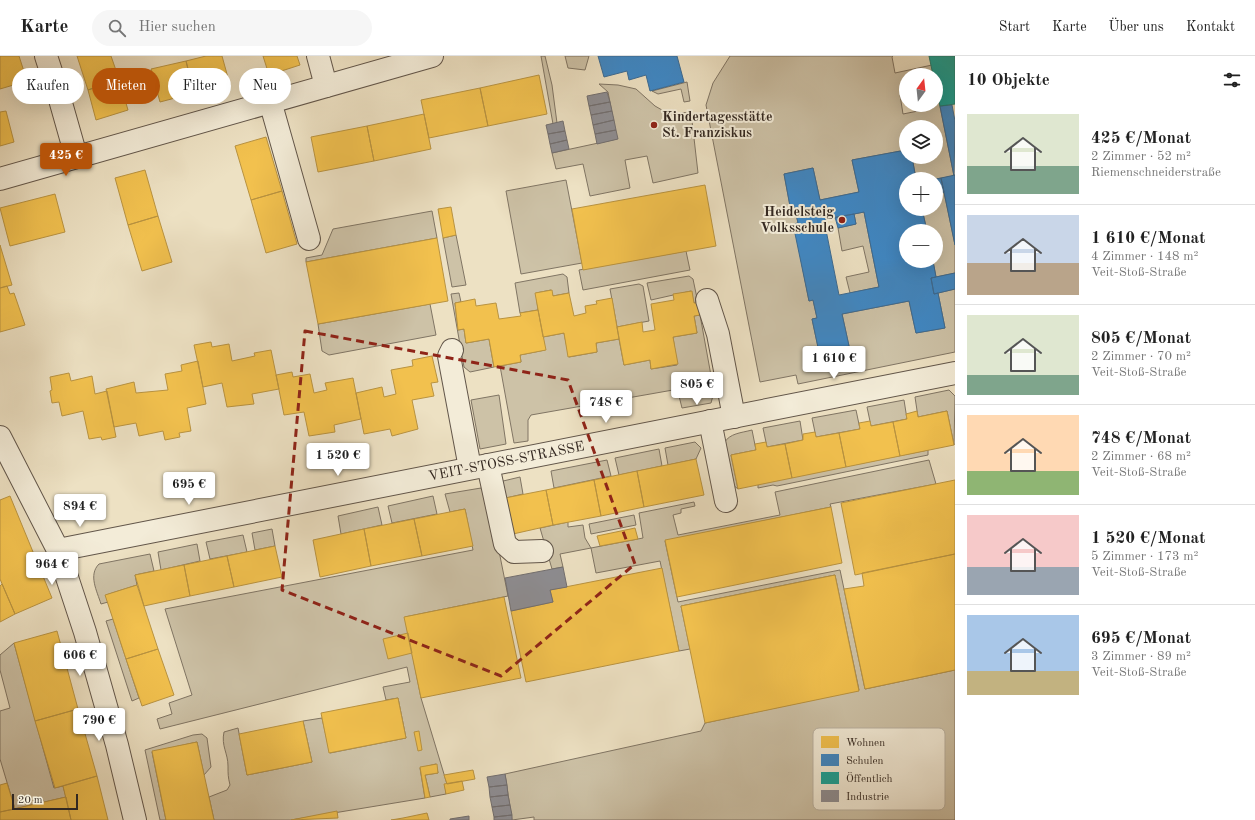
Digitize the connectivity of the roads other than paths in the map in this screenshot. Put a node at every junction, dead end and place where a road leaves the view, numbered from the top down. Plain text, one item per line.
1 (46, 56) edge
2 (318, 56) edge
3 (432, 56) edge
4 (326, 86) junction
5 (291, 95) edge
6 (259, 104) edge
7 (271, 104) edge
8 (76, 156) junction
9 (0, 179) edge
10 (309, 239) dead end
11 (713, 300) dead end
12 (447, 348) dead end
13 (955, 373) edge
14 (734, 417) junction
15 (710, 421) junction
16 (0, 437) edge
17 (479, 467) junction
18 (726, 501) dead end
19 (58, 550) junction
20 (542, 550) dead end
21 (135, 820) edge

1 - 8 street
2 - 4 street
3 - 4 street
4 - 5 street
6 - 8 street
7 - 10 street
8 - 9 street
11 - 14 street
12 - 17 street
13 - 14 street, VEIT-STOSS-STRASSE
14 - 15 street, VEIT-STOSS-STRASSE
15 - 17 street, VEIT-STOSS-STRASSE
15 - 18 street
16 - 19 street
17 - 19 street, VEIT-STOSS-STRASSE
17 - 20 street
19 - 21 street

